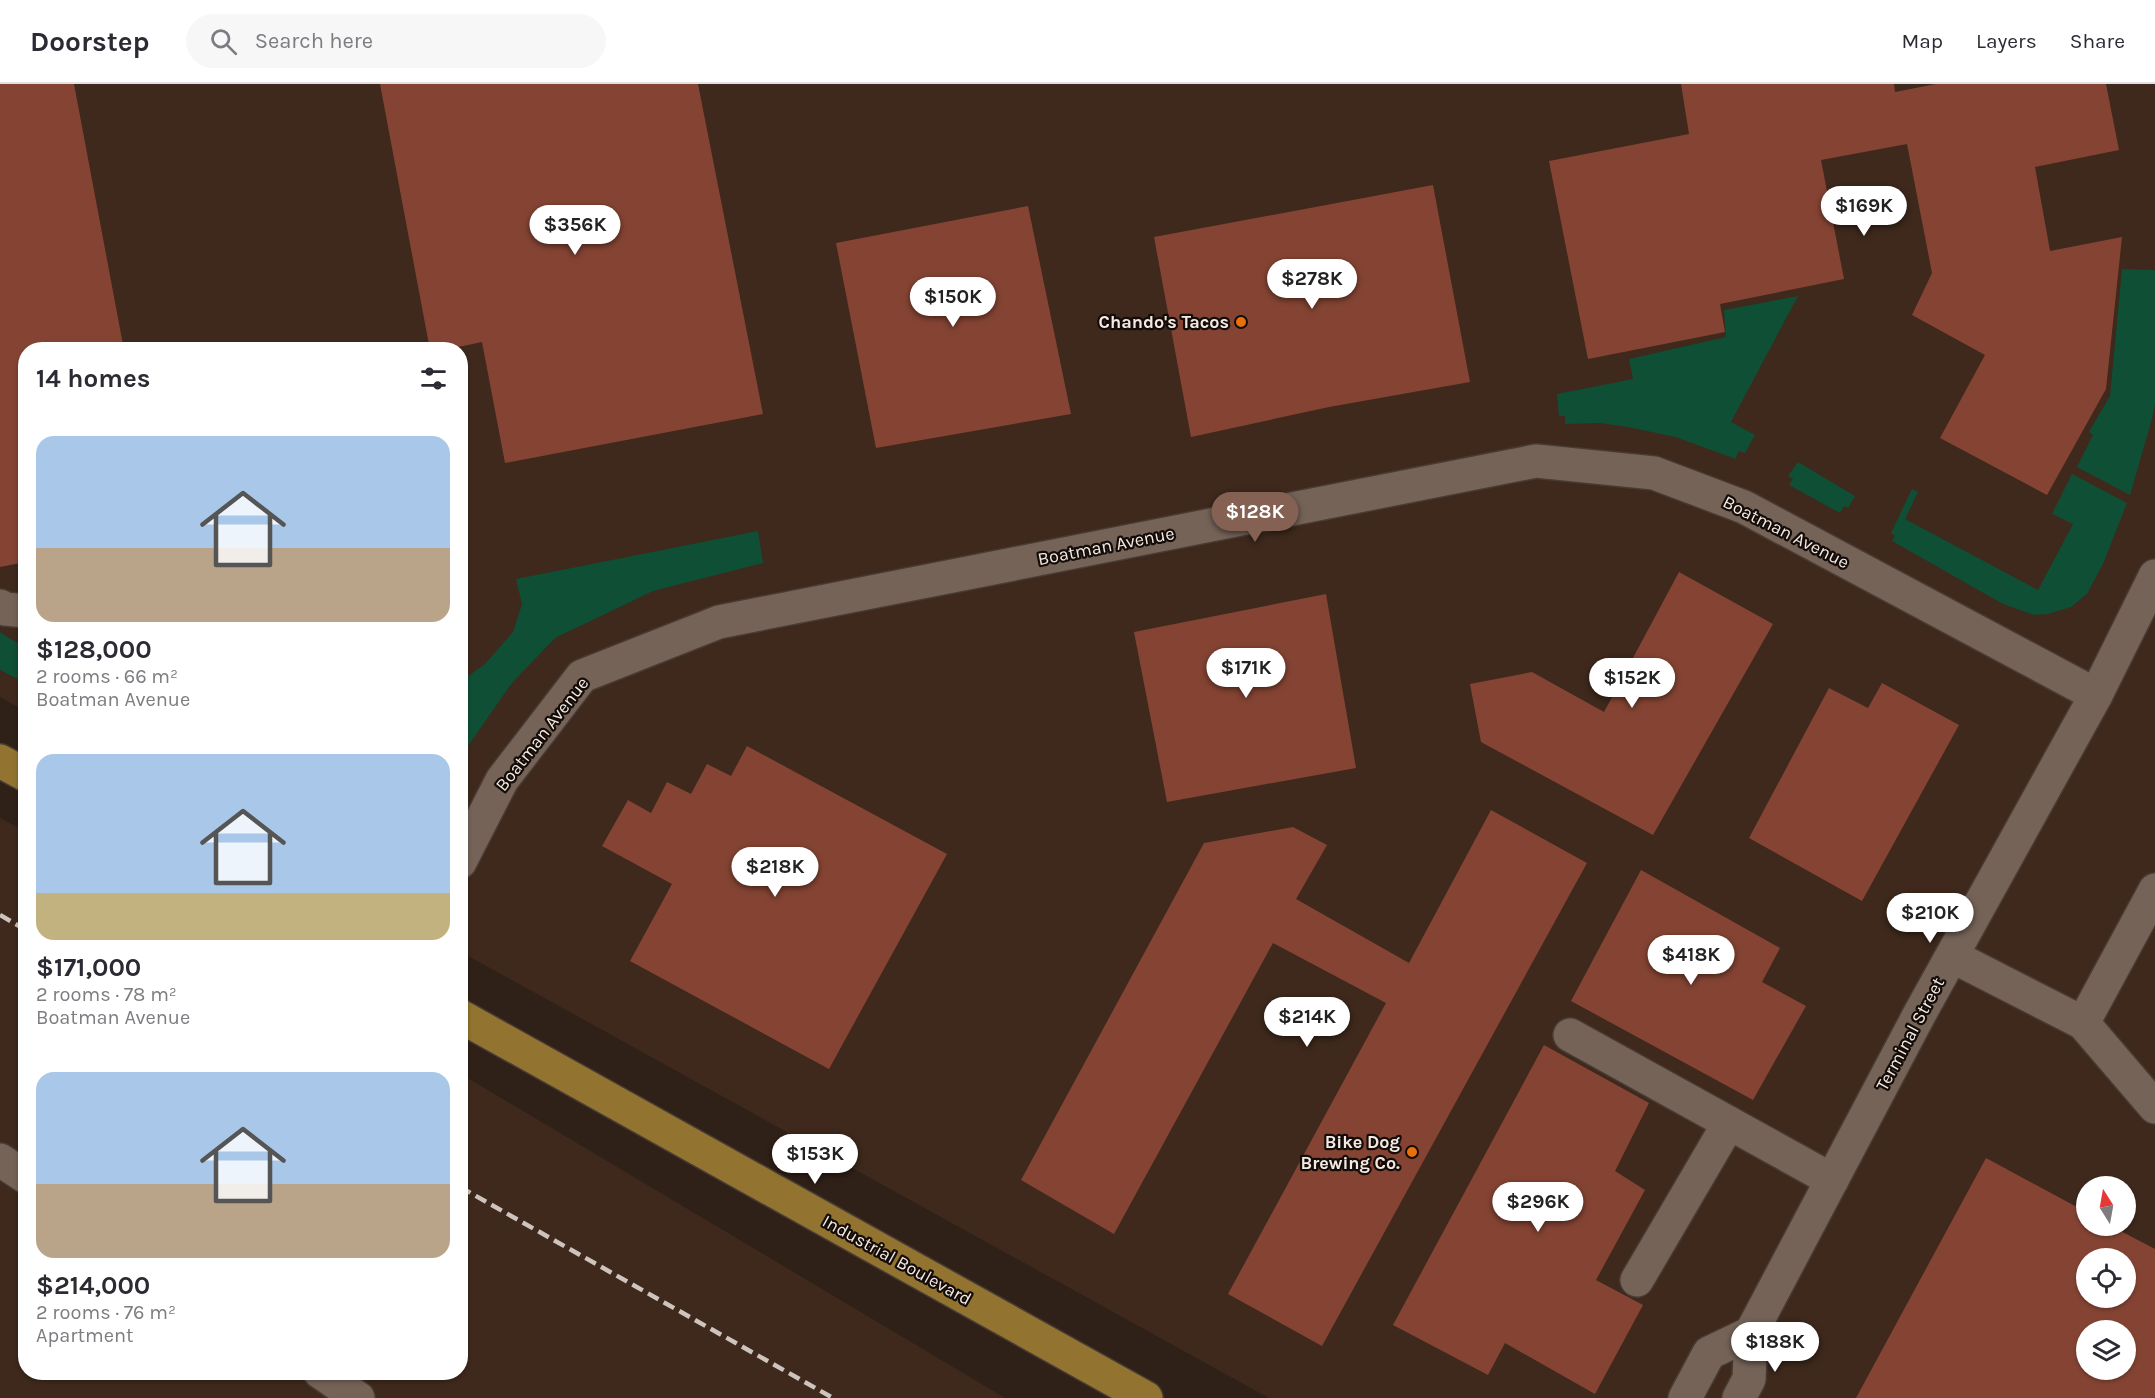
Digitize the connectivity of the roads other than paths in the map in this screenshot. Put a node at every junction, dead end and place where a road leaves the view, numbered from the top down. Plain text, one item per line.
1 (2155, 576) edge
2 (0, 606) edge
3 (18, 610) edge
4 (2096, 695) junction
5 (0, 760) edge
6 (18, 770) edge
7 (468, 846) edge
8 (2155, 890) edge
9 (1952, 956) junction
10 (468, 1020) edge
11 (2082, 1023) junction
12 (1570, 1035) dead end
13 (2155, 1107) edge
14 (1729, 1123) junction
15 (0, 1160) edge
16 (18, 1172) edge
17 (1832, 1180) junction
18 (1637, 1280) dead end
19 (1751, 1333) junction
20 (332, 1380) edge
21 (358, 1398) edge
22 (1146, 1398) edge
23 (1685, 1398) edge
24 (1739, 1398) edge

1 - 4 street, Terminal Street
2 - 3 street
4 - 7 street, Boatman Avenue
4 - 9 street, Terminal Street
5 - 6 main road
8 - 11 street
9 - 11 street
9 - 17 street, Terminal Street
10 - 22 main road, Industrial Boulevard
11 - 13 street
12 - 14 street
14 - 17 street
14 - 18 street
15 - 16 street
17 - 19 street, Terminal Street
19 - 23 street
19 - 24 street, Terminal Street
20 - 21 street

